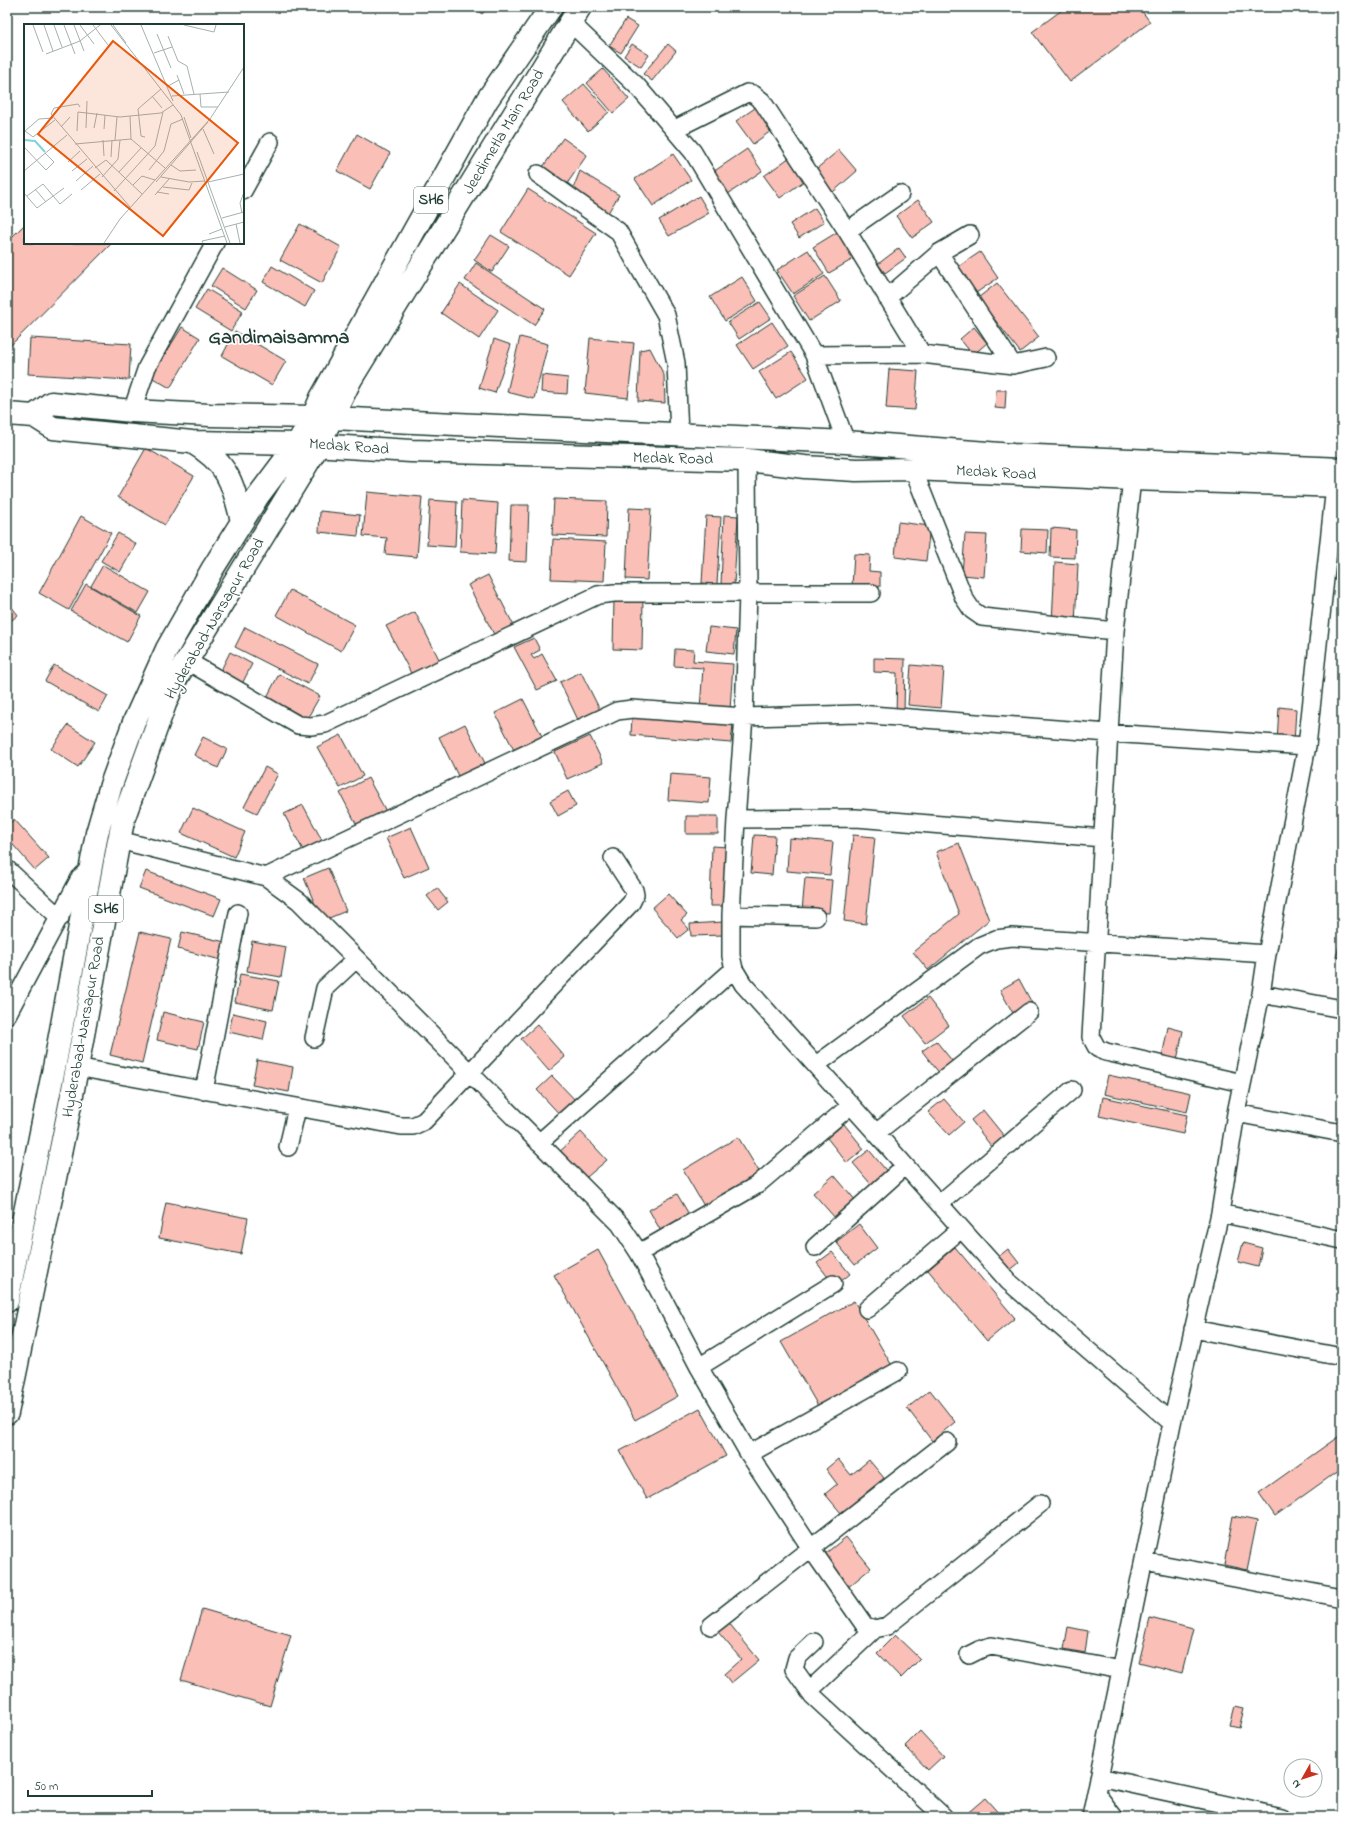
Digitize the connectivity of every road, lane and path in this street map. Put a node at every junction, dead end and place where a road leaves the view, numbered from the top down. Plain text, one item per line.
1 (551, 7) edge
2 (575, 15) edge
3 (675, 128) junction
4 (270, 142) dead end
5 (538, 174) dead end
6 (244, 189) edge
7 (900, 194) dead end
8 (847, 231) junction
9 (970, 235) dead end
10 (214, 244) edge
11 (939, 253) junction
12 (887, 298) junction
13 (922, 354) junction
14 (814, 355) junction
15 (1046, 358) dead end
16 (1013, 365) junction
17 (132, 411) junction
18 (7, 414) edge
19 (34, 416) junction
20 (322, 418) junction
21 (679, 435) junction
22 (192, 442) junction
23 (846, 442) junction
24 (307, 445) junction
25 (884, 445) junction
26 (747, 460) junction
27 (913, 469) junction
28 (882, 470) junction
29 (1132, 480) junction
30 (1340, 480) edge
31 (242, 521) junction
32 (748, 593) junction
33 (871, 593) dead end
34 (1115, 631) junction
35 (187, 662) junction
36 (744, 717) junction
37 (1109, 733) junction
38 (1307, 746) junction
39 (736, 819) junction
40 (1103, 838) junction
41 (119, 840) junction
42 (613, 858) dead end
43 (7, 869) edge
44 (90, 871) junction
45 (266, 877) junction
46 (238, 913) dead end
47 (731, 915) junction
48 (816, 917) dead end
49 (60, 918) junction
50 (1097, 944) junction
51 (1267, 954) junction
52 (356, 959) junction
53 (734, 969) junction
54 (1261, 994) junction
55 (1342, 1009) edge
56 (1030, 1012) dead end
57 (7, 1015) edge
58 (314, 1038) dead end
59 (816, 1066) junction
60 (76, 1067) junction
61 (468, 1073) junction
62 (1242, 1083) junction
63 (204, 1090) junction
64 (1072, 1090) dead end
65 (851, 1105) junction
66 (297, 1108) junction
67 (1236, 1113) junction
68 (876, 1133) junction
69 (1342, 1133) edge
70 (539, 1143) junction
71 (288, 1147) dead end
72 (905, 1166) junction
73 (939, 1204) junction
74 (1220, 1213) junction
75 (961, 1229) junction
76 (1342, 1240) edge
77 (815, 1247) dead end
78 (639, 1253) junction
79 (833, 1284) dead end
80 (7, 1300) edge
81 (867, 1308) dead end
82 (1193, 1330) junction
83 (1342, 1357) edge
84 (699, 1367) junction
85 (898, 1371) dead end
86 (7, 1413) edge
87 (1172, 1423) junction
88 (946, 1442) dead end
89 (749, 1454) junction
90 (1040, 1504) dead end
91 (810, 1547) junction
92 (1144, 1561) junction
93 (1342, 1598) edge
94 (711, 1626) dead end
95 (876, 1629) junction
96 (814, 1642) dead end
97 (969, 1655) dead end
98 (1122, 1670) junction
99 (809, 1691) junction
100 (1097, 1785) junction
101 (944, 1817) edge
102 (1091, 1817) edge
103 (1114, 1817) edge
104 (1282, 1817) edge

1 - 20 main road, Jeedimetla Main Road / SH6
2 - 3 street
2 - 20 main road, Jeedimetla Main Road / SH6
3 - 8 street
3 - 14 street
4 - 6 street
5 - 21 street
7 - 8 street
8 - 12 street
9 - 11 street
10 - 17 street
11 - 12 street
11 - 16 street
12 - 13 street
13 - 14 street
13 - 16 street
14 - 23 street
15 - 16 street
17 - 19 main road
17 - 20 main road
18 - 19 main road, Medak Road
19 - 22 main road, Medak Road
20 - 21 main road
20 - 24 main road
21 - 23 main road
22 - 24 main road, Medak Road
22 - 31 main road
23 - 25 main road
24 - 26 main road, Medak Road
24 - 31 main road, Hyderabad-Narsapur Road / SH6
24 - 35 main road, Hyderabad-Narsapur Road / SH6
25 - 28 main road
25 - 30 main road
26 - 28 main road, Medak Road
26 - 32 street
27 - 28 main road, Medak Road
27 - 29 main road, Medak Road
27 - 34 street
29 - 30 main road, Medak Road
29 - 34 street
30 - 38 street
31 - 44 main road, Hyderabad-Narsapur Road / SH6
32 - 33 street
32 - 35 street
32 - 36 street
34 - 37 street
35 - 41 main road, Hyderabad-Narsapur Road / SH6
36 - 37 street
36 - 39 street
36 - 45 street
37 - 38 street
37 - 40 street
38 - 51 street
39 - 40 street
39 - 47 street
40 - 50 street
41 - 45 street
41 - 60 main road, Hyderabad-Narsapur Road / SH6
42 - 61 street
43 - 49 street
44 - 49 street
44 - 80 main road, Hyderabad-Narsapur Road / SH6
45 - 52 street
46 - 63 street
47 - 48 street
47 - 53 street
49 - 57 street
50 - 51 street
50 - 59 street
50 - 62 street
51 - 54 street
52 - 58 street
52 - 61 street
53 - 59 street
53 - 70 street
54 - 55 street
54 - 62 street
56 - 68 street
59 - 65 street
60 - 63 street
60 - 86 main road, Hyderabad-Narsapur Road / SH6
61 - 66 street
61 - 70 street
62 - 67 street
63 - 66 street
64 - 73 street
65 - 68 street
65 - 78 street
66 - 71 street
67 - 69 street
67 - 74 street
68 - 72 street
70 - 78 street
72 - 73 street
72 - 77 street
73 - 75 street
74 - 76 street
74 - 82 street
75 - 81 street
75 - 87 street
78 - 84 street
79 - 84 street
82 - 83 street
82 - 87 street
84 - 89 street
85 - 89 street
87 - 92 street
88 - 91 street
89 - 91 street
90 - 95 street
91 - 94 street
91 - 95 street
92 - 93 street
92 - 98 street
95 - 99 street
96 - 99 street
97 - 98 street
98 - 100 street
99 - 101 street
100 - 102 street
100 - 103 street
100 - 104 street

